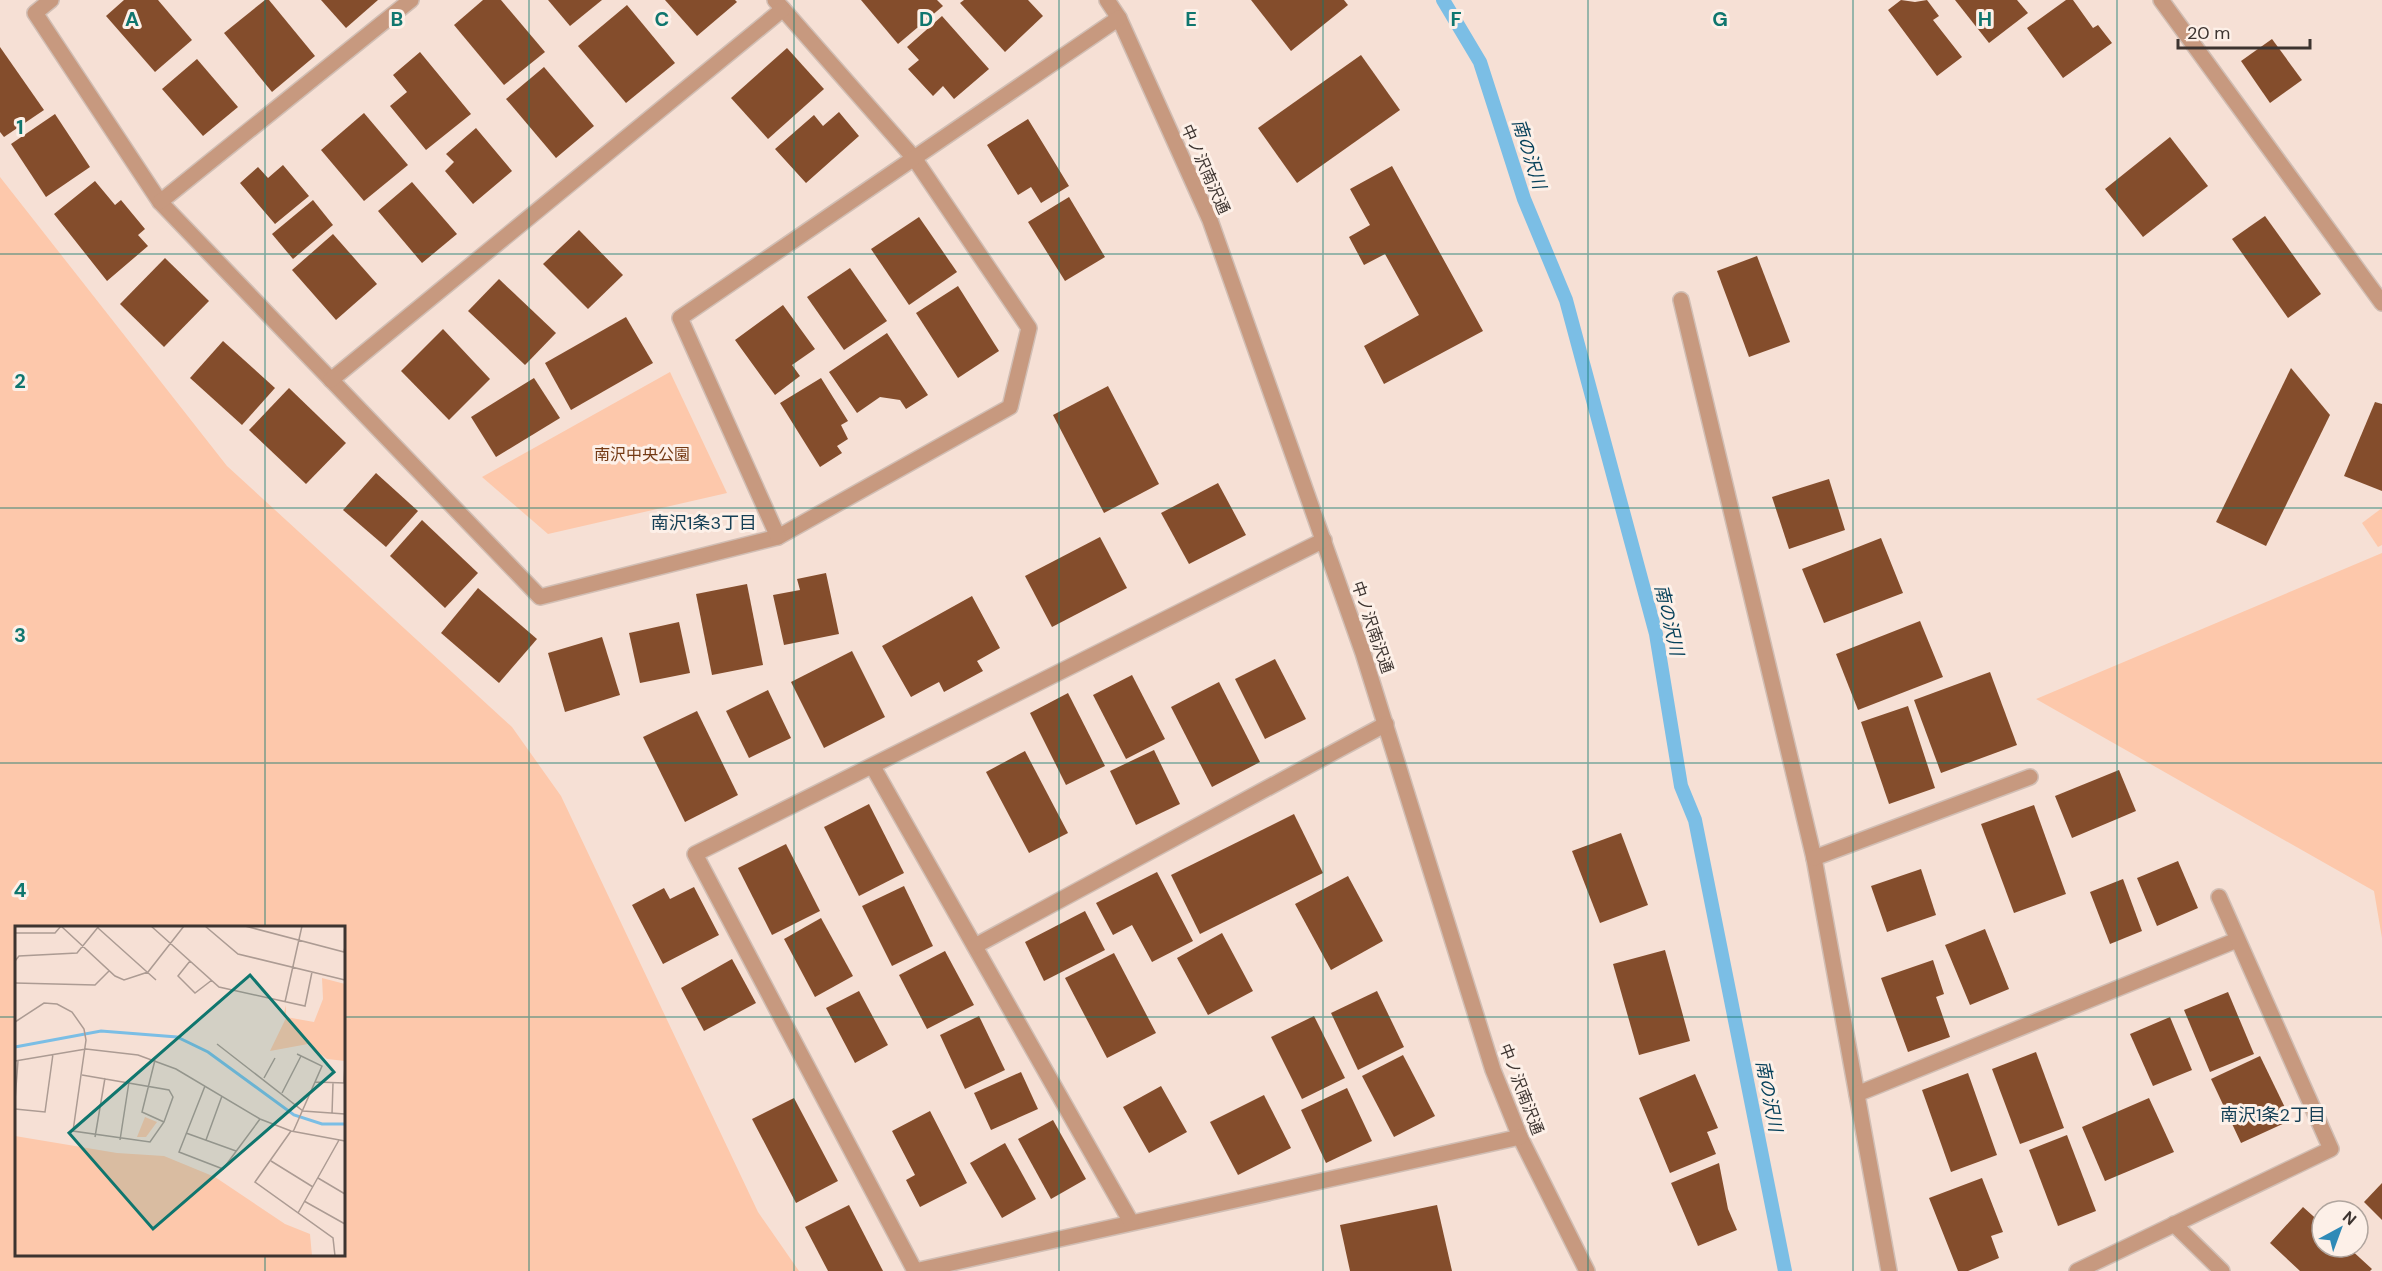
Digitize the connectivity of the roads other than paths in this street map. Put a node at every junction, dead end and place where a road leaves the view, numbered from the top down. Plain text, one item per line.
1 (51, 0) edge
2 (411, 0) edge
3 (1107, 0) edge
4 (2161, 0) edge
5 (779, 4) edge
6 (1119, 18) junction
7 (914, 158) junction
8 (160, 202) junction
9 (1681, 300) dead end
10 (2382, 303) edge
11 (331, 380) junction
12 (778, 537) junction
13 (1324, 540) junction
14 (1386, 724) junction
15 (873, 767) junction
16 (2030, 777) dead end
17 (1814, 858) junction
18 (2219, 897) dead end
19 (2237, 940) junction
20 (975, 946) junction
21 (1857, 1094) junction
22 (1520, 1137) junction
23 (1131, 1222) junction
24 (2174, 1224) junction
25 (1587, 1271) edge
26 (1889, 1271) edge
27 (2077, 1271) edge
28 (2222, 1271) edge

1 - 8 street
2 - 8 street
3 - 6 street, 中ノ沢南沢通
4 - 10 street
5 - 7 street
5 - 11 street
6 - 7 street
6 - 13 street, 中ノ沢南沢通
7 - 12 street
7 - 12 street
8 - 11 street
9 - 17 street
11 - 12 street
13 - 14 street, 中ノ沢南沢通
13 - 15 street
14 - 20 street
14 - 22 street, 中ノ沢南沢通
15 - 20 street
15 - 23 street
16 - 17 street
17 - 21 street
18 - 19 street
19 - 21 street
19 - 24 street
20 - 23 street
21 - 26 street
22 - 23 street
22 - 25 street, 中ノ沢南沢通
24 - 27 street
24 - 28 street

